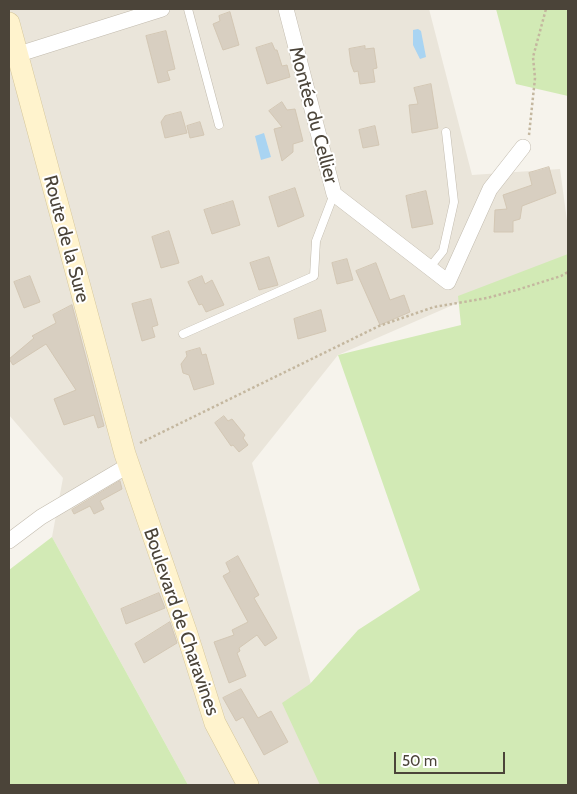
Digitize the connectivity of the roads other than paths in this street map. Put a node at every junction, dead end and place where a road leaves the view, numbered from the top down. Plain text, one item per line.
1 (162, 9) edge
2 (188, 9) edge
3 (286, 9) edge
4 (9, 23) edge
5 (16, 55) junction
6 (219, 124) dead end
7 (446, 132) dead end
8 (523, 148) road end
9 (334, 194) junction
10 (430, 267) junction
11 (183, 334) dead end
12 (127, 460) junction
13 (9, 541) edge
14 (248, 785) edge

1 - 5 street
2 - 6 lane
3 - 9 street, Montée du Cellier
4 - 5 main road, Route de la Sure
5 - 12 main road, Route de la Sure
7 - 10 lane
8 - 10 street, Montée du Cellier
9 - 10 street, Montée du Cellier
9 - 11 lane
12 - 13 street
12 - 14 main road, Boulevard de Charavines

